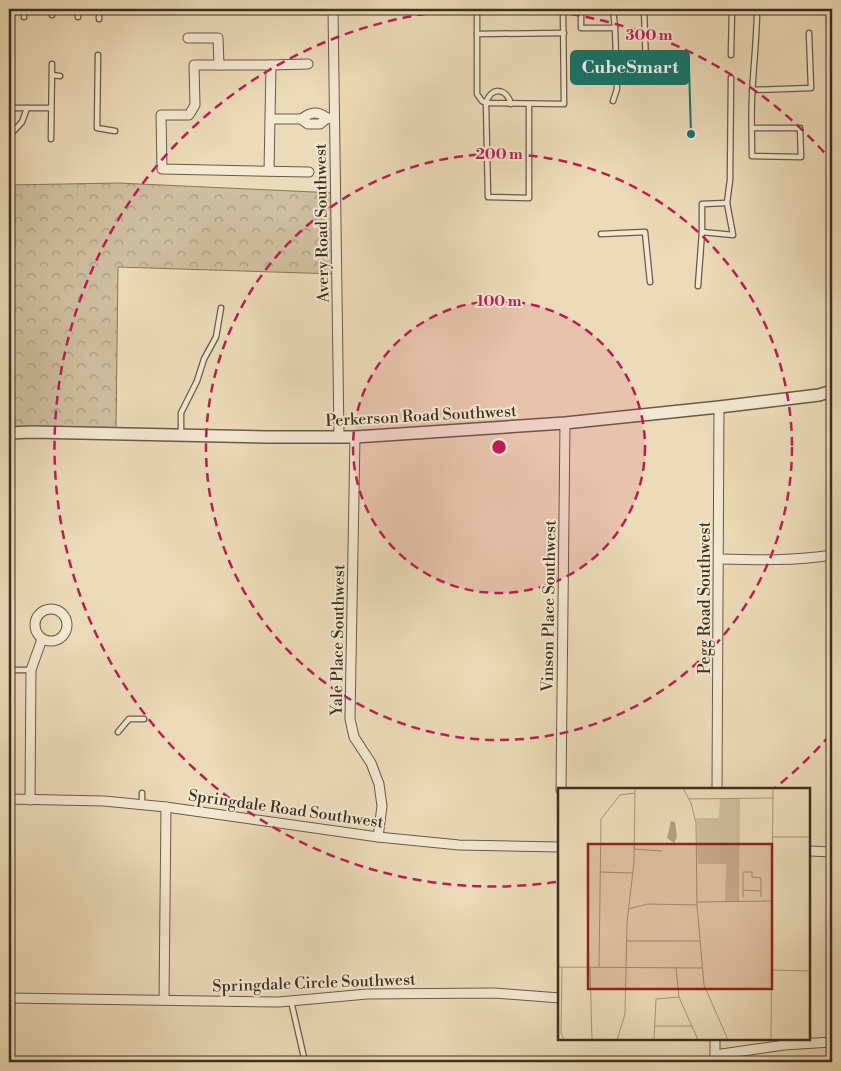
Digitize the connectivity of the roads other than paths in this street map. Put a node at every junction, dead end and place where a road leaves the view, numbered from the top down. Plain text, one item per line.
1 (24, 9) edge
2 (52, 9) edge
3 (78, 9) edge
4 (99, 9) edge
5 (333, 9) edge
6 (477, 9) edge
7 (563, 9) edge
8 (581, 9) edge
9 (613, 9) edge
10 (644, 9) edge
11 (732, 9) edge
12 (757, 9) edge
13 (52, 15) dead end
14 (24, 17) dead end
15 (78, 17) dead end
16 (99, 19) dead end
17 (615, 28) junction
18 (564, 33) junction
19 (809, 33) dead end
20 (477, 34) junction
21 (188, 38) dead end
22 (98, 55) dead end
23 (731, 55) dead end
24 (52, 64) dead end
25 (308, 64) dead end
26 (219, 65) junction
27 (271, 65) junction
28 (646, 65) dead end
29 (52, 75) junction
30 (60, 76) dead end
31 (731, 78) dead end
32 (752, 90) junction
33 (613, 101) dead end
34 (486, 103) junction
35 (511, 104) junction
36 (529, 104) junction
37 (9, 108) edge
38 (28, 108) junction
39 (51, 108) junction
40 (271, 119) junction
41 (330, 119) junction
42 (752, 128) junction
43 (116, 131) dead end
44 (9, 136) edge
45 (51, 139) dead end
46 (269, 171) junction
47 (309, 172) dead end
48 (727, 203) junction
49 (702, 232) junction
50 (601, 234) dead end
51 (650, 282) dead end
52 (698, 286) dead end
53 (221, 308) dead end
54 (832, 391) edge
55 (719, 407) junction
56 (565, 422) junction
57 (9, 433) edge
58 (181, 435) junction
59 (355, 436) junction
60 (339, 437) junction
61 (832, 555) edge
62 (719, 559) junction
63 (42, 639) dead end
64 (9, 670) edge
65 (30, 670) junction
66 (144, 719) dead end
67 (118, 732) dead end
68 (561, 788) edge
69 (717, 788) edge
70 (142, 793) dead end
71 (9, 799) edge
72 (30, 800) junction
73 (142, 805) junction
74 (166, 807) junction
75 (378, 837) junction
76 (558, 847) edge
77 (811, 851) edge
78 (832, 852) edge
79 (9, 998) edge
80 (558, 998) edge
81 (164, 1000) junction
82 (291, 1001) junction
83 (715, 1041) edge
84 (832, 1042) edge
85 (715, 1058) edge
86 (305, 1062) edge

1 - 14 lane
2 - 13 lane
3 - 15 lane
4 - 16 lane
5 - 41 street, Avery Road Southwest
6 - 20 lane
7 - 18 lane
8 - 17 lane
9 - 17 lane
10 - 28 lane
11 - 23 lane
12 - 32 lane
17 - 33 lane
18 - 20 lane
18 - 36 lane
19 - 32 lane
20 - 34 lane
21 - 26 street
22 - 43 lane
24 - 29 lane
25 - 27 street
26 - 27 street
26 - 46 street
27 - 40 street
29 - 30 lane
29 - 39 lane
31 - 48 lane
32 - 42 lane
34 - 35 lane
34 - 35 lane
34 - 36 lane
35 - 36 lane
37 - 38 lane
38 - 39 lane
38 - 44 lane
39 - 45 lane
40 - 41 street
40 - 46 street
41 - 60 street, Avery Road Southwest
42 - 42 lane
46 - 47 street
48 - 49 lane
48 - 49 lane
49 - 52 lane
50 - 51 lane
53 - 58 lane
54 - 55 street, Perkerson Road Southwest
55 - 56 street, Perkerson Road Southwest
55 - 62 street, Pegg Road Southwest
56 - 59 street, Perkerson Road Southwest
56 - 68 street, Vinson Place Southwest
57 - 58 street, Perkerson Road Southwest
58 - 60 street, Perkerson Road Southwest
59 - 60 street, Perkerson Road Southwest
59 - 75 street, Yale Place Southwest
61 - 62 street
62 - 69 street, Pegg Road Southwest
63 - 65 street
64 - 65 lane
65 - 72 street
66 - 67 lane
70 - 73 lane
71 - 72 street, Springdale Road Southwest
72 - 73 street, Springdale Road Southwest
73 - 74 street, Springdale Road Southwest
74 - 75 street, Springdale Road Southwest
74 - 81 street
75 - 76 street, Springdale Road Southwest
77 - 78 street
79 - 81 street, Springdale Circle Southwest
80 - 82 street, Springdale Circle Southwest
81 - 82 street, Springdale Circle Southwest
82 - 86 lane
83 - 85 street
84 - 85 street

